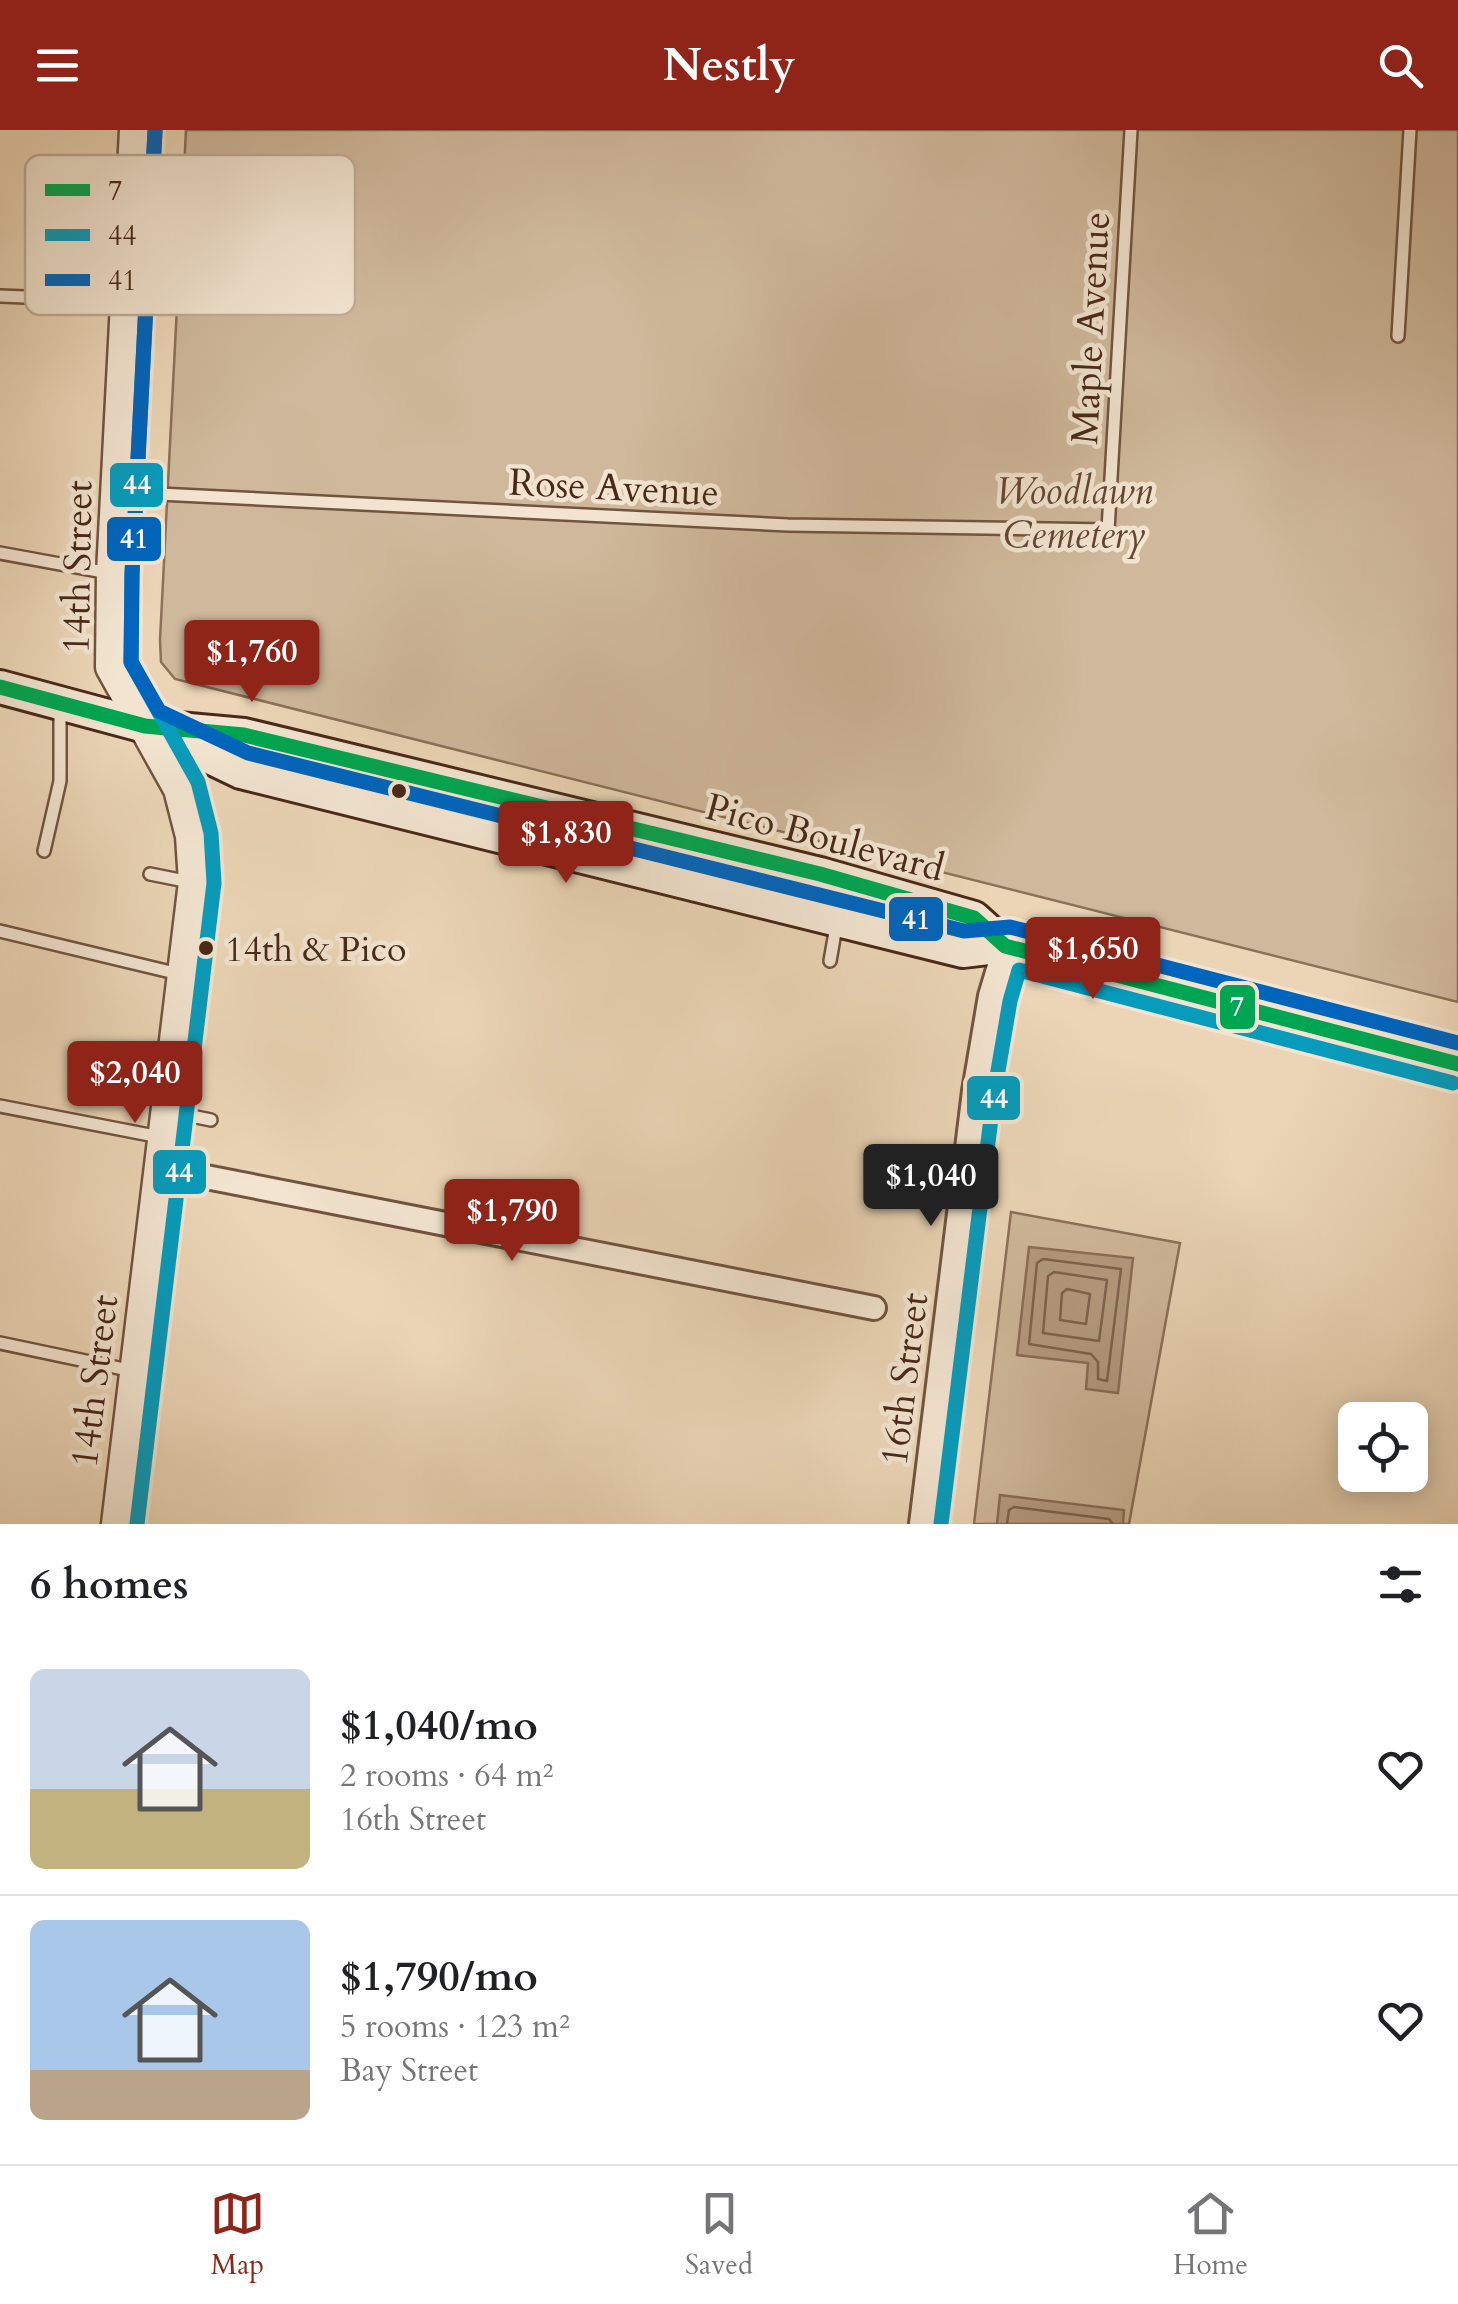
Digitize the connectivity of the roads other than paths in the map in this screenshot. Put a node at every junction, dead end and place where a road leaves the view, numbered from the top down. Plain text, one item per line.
1 (135, 130) edge
2 (1131, 130) edge
3 (1410, 130) edge
4 (134, 155) edge
5 (0, 296) edge
6 (25, 297) edge
7 (125, 315) edge
8 (1398, 336) dead end
9 (117, 492) junction
10 (1108, 530) joint
11 (0, 553) edge
12 (112, 574) junction
13 (0, 687) edge
14 (60, 704) junction
15 (146, 726) junction
16 (582, 816) junction
17 (44, 851) dead end
18 (572, 855) junction
19 (776, 864) junction
20 (150, 874) dead end
21 (194, 882) junction
22 (767, 901) junction
23 (837, 921) junction
24 (0, 931) edge
25 (1005, 946) junction
26 (830, 961) dead end
27 (183, 975) junction
28 (1458, 1064) edge
29 (0, 1106) edge
30 (211, 1120) dead end
31 (164, 1139) junction
32 (874, 1308) dead end
33 (0, 1344) edge
34 (136, 1372) junction
35 (117, 1524) edge
36 (921, 1524) edge

1 - 4 street, 14th Street
2 - 10 lane, Maple Avenue
3 - 8 lane
5 - 6 lane
7 - 9 street, 14th Street
9 - 10 lane, Rose Avenue
9 - 12 street, 14th Street
11 - 12 lane
12 - 15 street, 14th Street
13 - 14 main road, Pico Boulevard
14 - 15 main road, Pico Boulevard
14 - 17 lane
15 - 16 main road, Pico Boulevard
15 - 18 main road, Pico Boulevard
15 - 21 street, 14th Street
16 - 18 main road
16 - 19 main road, Pico Boulevard
18 - 22 main road, Pico Boulevard
19 - 22 main road
19 - 25 main road, Pico Boulevard
20 - 21 lane
21 - 27 street, 14th Street
22 - 23 main road, Pico Boulevard
23 - 25 main road, Pico Boulevard
23 - 26 lane
24 - 27 lane
25 - 28 main road, Pico Boulevard
25 - 36 street, 16th Street
27 - 31 street, 14th Street
29 - 31 lane
30 - 31 lane
31 - 32 street
31 - 34 street, 14th Street
33 - 34 lane
34 - 35 street, 14th Street

